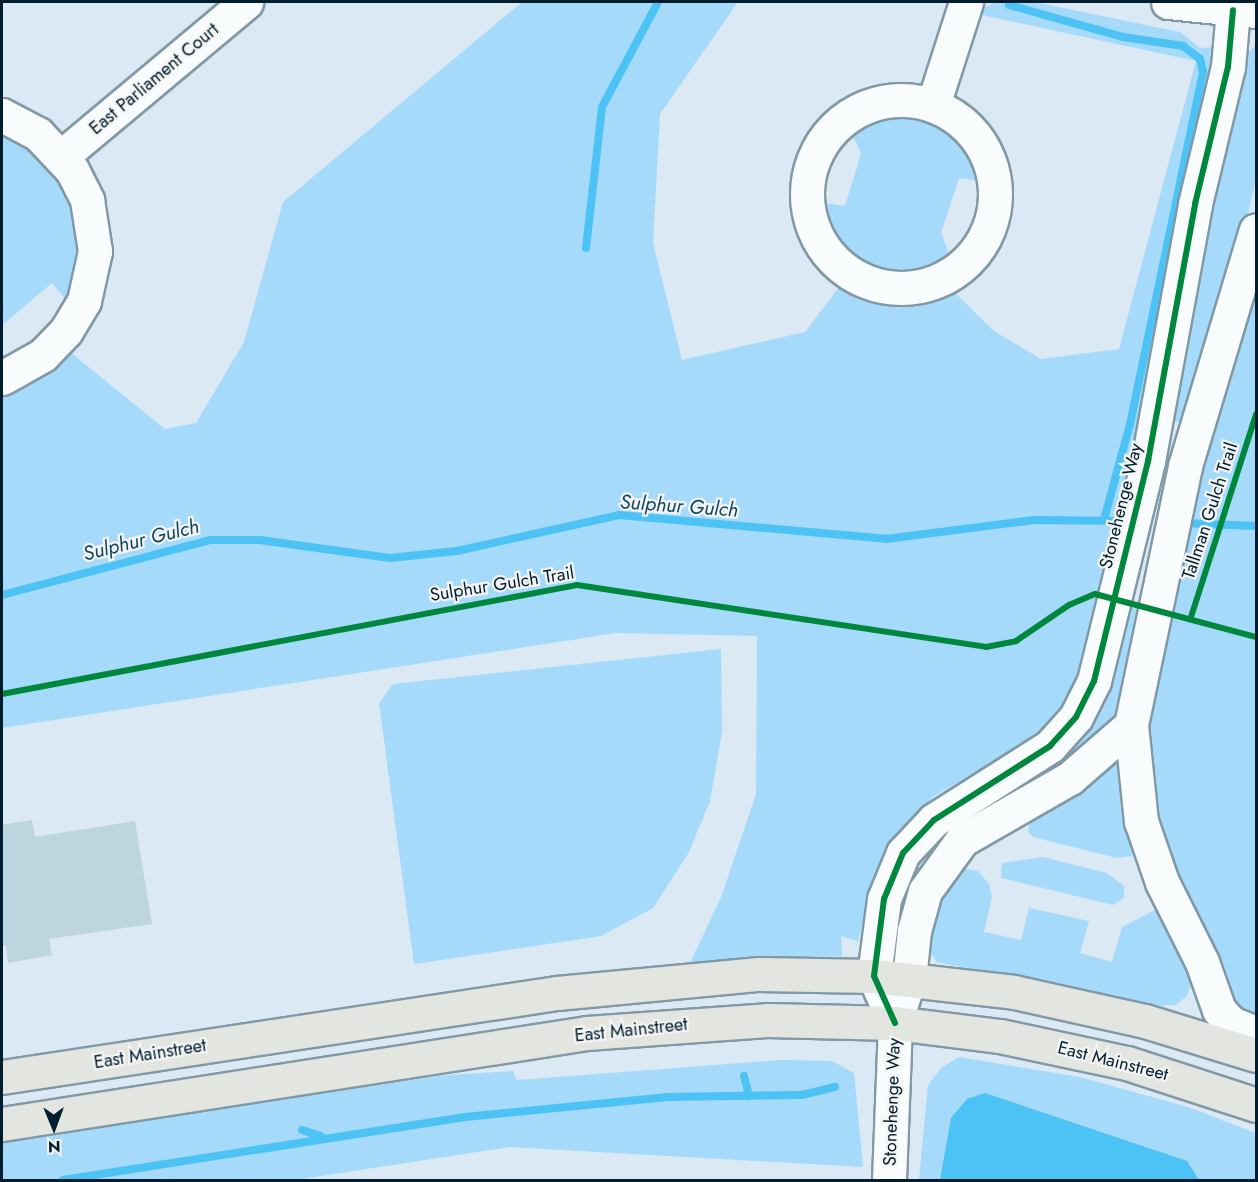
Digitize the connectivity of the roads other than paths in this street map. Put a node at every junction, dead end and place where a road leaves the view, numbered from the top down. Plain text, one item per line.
1 (246, 2) edge
2 (966, 2) edge
3 (1168, 2) edge
4 (1245, 10) edge
5 (933, 105) junction
6 (2, 115) edge
7 (62, 156) junction
8 (1257, 230) edge
9 (2, 378) edge
10 (1131, 725) junction
11 (874, 976) junction
12 (909, 979) junction
13 (895, 1023) junction
14 (1257, 1033) edge
15 (1257, 1055) edge
16 (2, 1077) edge
17 (1257, 1105) edge
18 (2, 1124) edge
19 (889, 1180) edge

1 - 7 street, East Parliament Court
2 - 5 street
3 - 4 street
4 - 11 street, Stonehenge Way
5 - 5 street
6 - 7 street
7 - 9 street
8 - 10 street
10 - 12 street, Stonehenge Way
10 - 14 street
11 - 12 main road, East Mainstreet
11 - 13 street, Stonehenge Way
11 - 16 main road, East Mainstreet
12 - 13 street, Stonehenge Way
12 - 15 main road, East Mainstreet
13 - 17 main road, East Mainstreet
13 - 18 main road, East Mainstreet
13 - 19 street, Stonehenge Way

